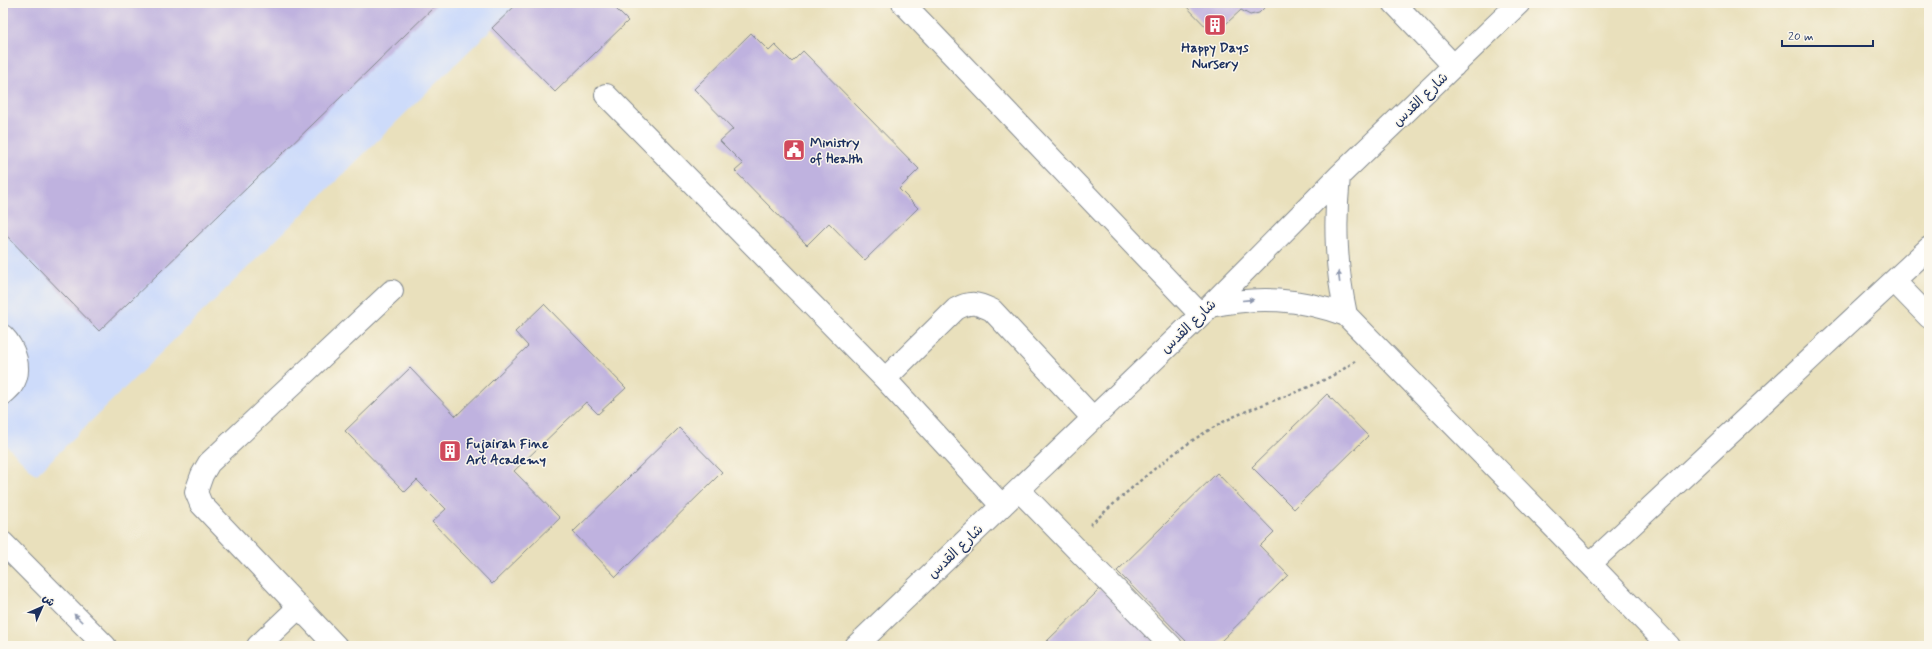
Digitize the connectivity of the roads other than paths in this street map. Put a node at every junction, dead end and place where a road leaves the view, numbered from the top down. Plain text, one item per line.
1 (903, 3) edge
2 (1394, 3) edge
3 (1519, 3) edge
4 (1454, 66) junction
5 (606, 95) dead end
6 (1339, 176) junction
7 (1929, 248) edge
8 (1894, 281) junction
9 (392, 291) dead end
10 (1205, 310) junction
11 (1346, 316) junction
12 (1929, 317) edge
13 (3, 336) edge
14 (885, 379) junction
15 (3, 394) edge
16 (1093, 418) junction
17 (1019, 490) junction
18 (1002, 506) junction
19 (3, 543) edge
20 (1590, 564) junction
21 (299, 608) junction
22 (1658, 642) edge
23 (105, 646) edge
24 (258, 646) edge
25 (336, 646) edge
26 (856, 646) edge
27 (1172, 646) edge

1 - 10 street
2 - 4 street
3 - 4 street, شارع القدس
4 - 6 street, شارع القدس
5 - 14 street
6 - 10 street, شارع القدس
11 -> 6 street
7 - 8 street
8 - 12 street
8 - 20 street
9 - 21 street
10 -> 11 street
10 - 16 street, شارع القدس
11 - 20 street
13 - 15 street
14 - 16 street
14 - 18 street
16 - 17 street, شارع القدس
17 - 18 street, شارع القدس
17 - 27 street
18 - 26 street, شارع القدس
23 -> 19 street
20 - 22 street
21 - 24 street
21 - 25 street

